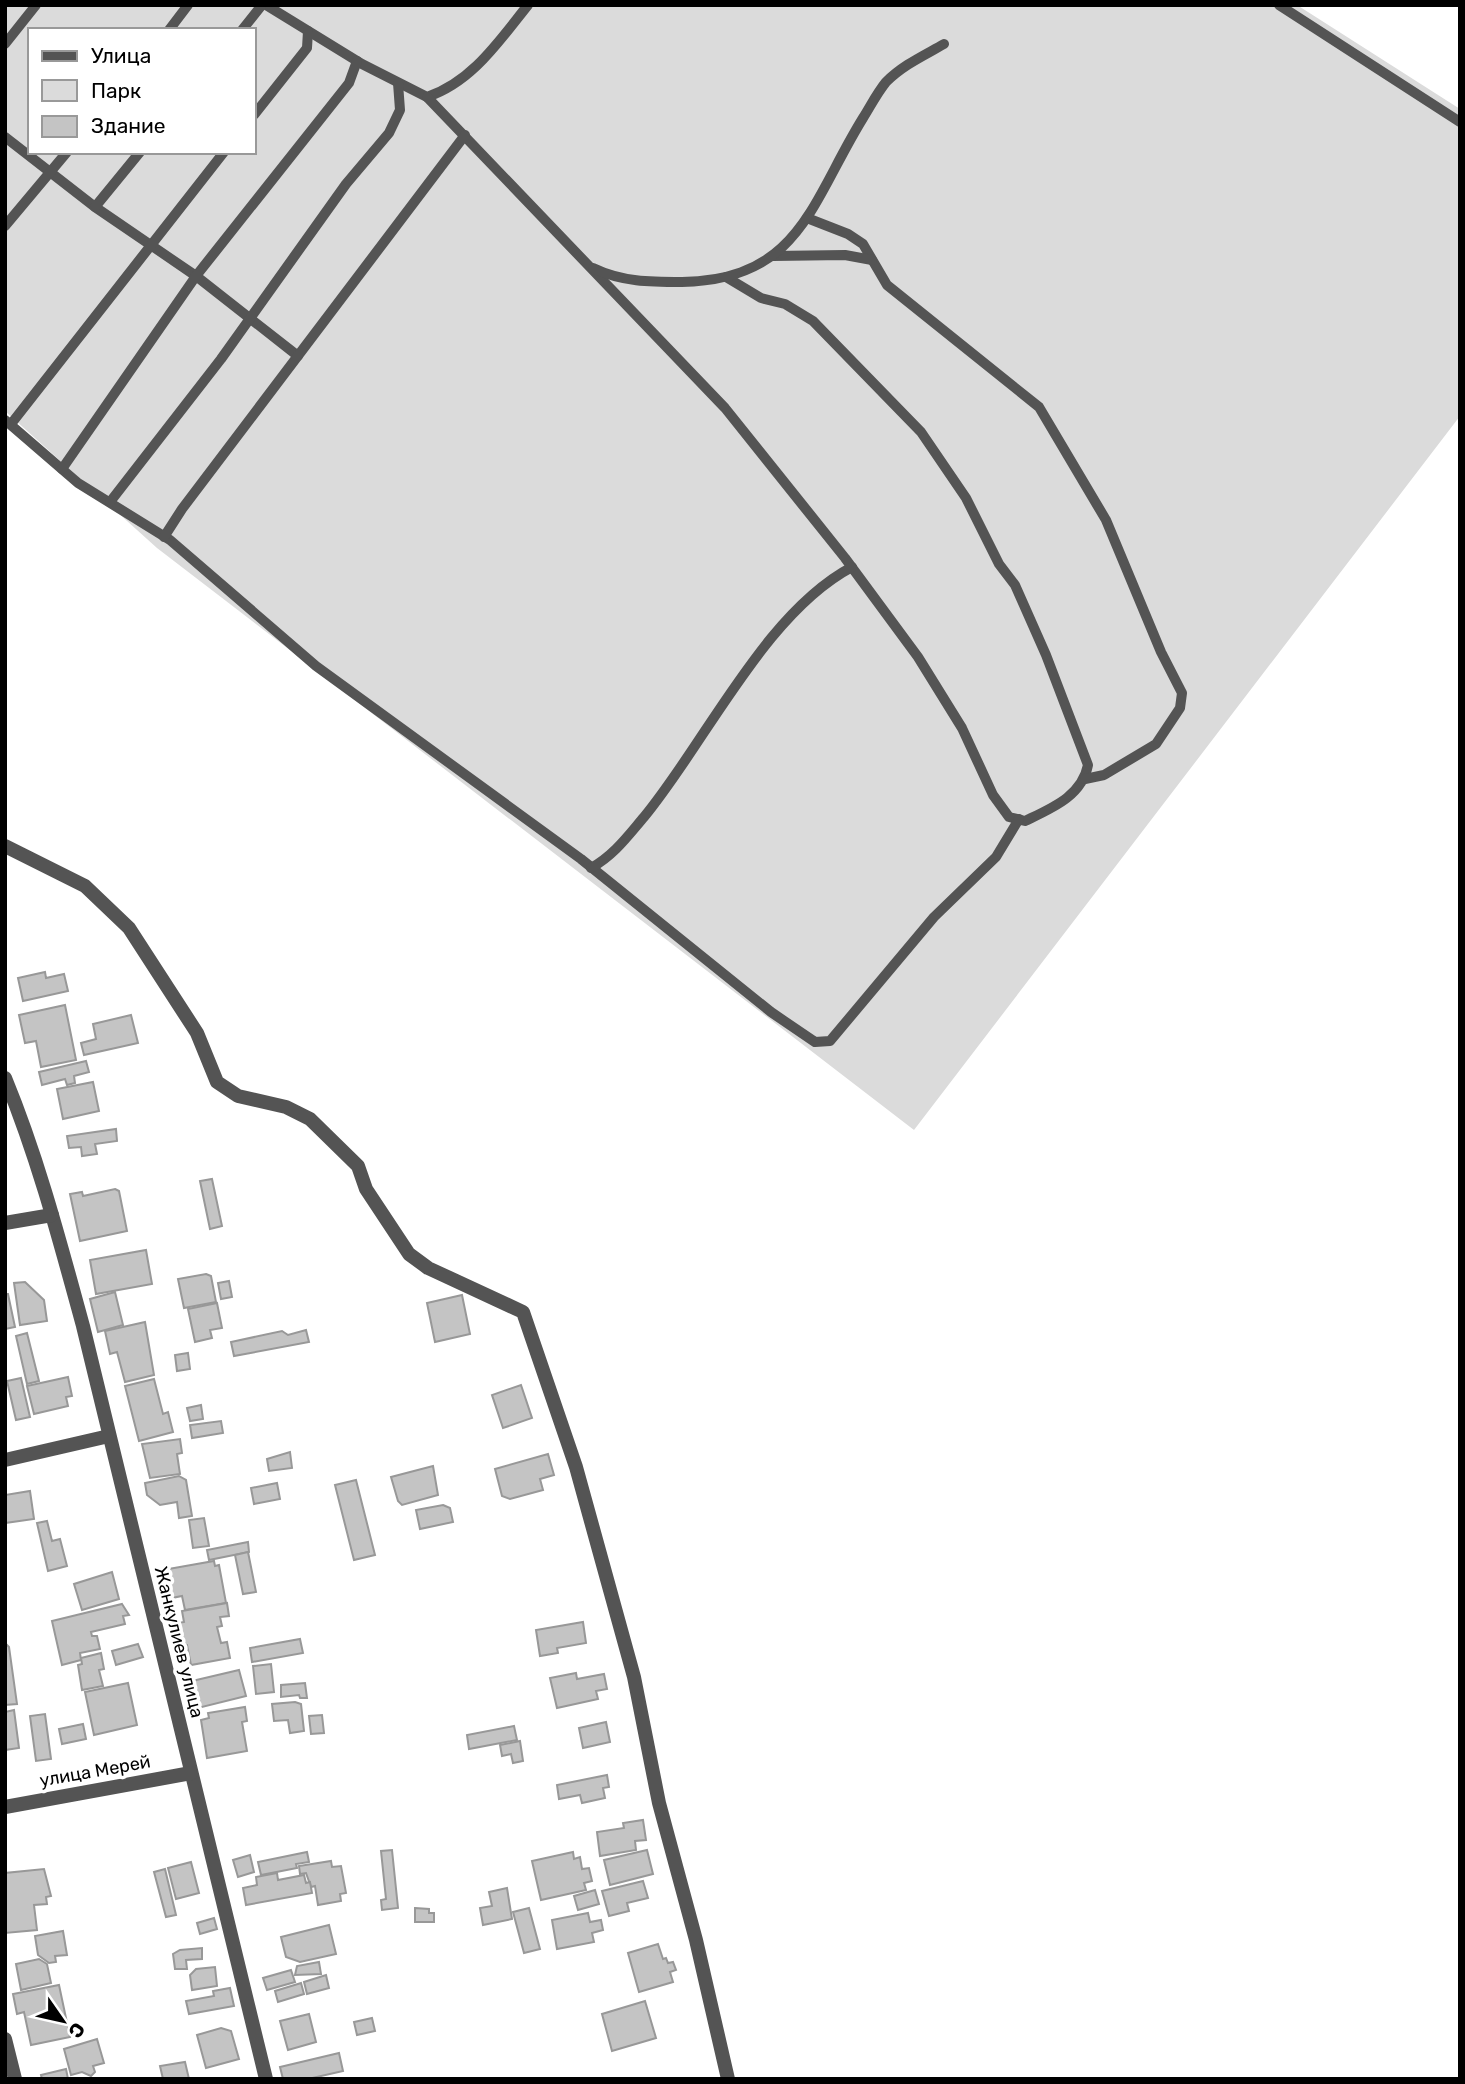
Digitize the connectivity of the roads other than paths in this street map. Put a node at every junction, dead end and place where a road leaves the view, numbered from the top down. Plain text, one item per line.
1 (36, 5) edge
2 (188, 5) edge
3 (264, 5) edge
4 (528, 5) edge
5 (1279, 5) edge
6 (171, 28) edge
7 (244, 28) edge
8 (308, 31) junction
9 (5, 44) edge
10 (944, 44) dead end
11 (357, 61) junction
12 (398, 83) junction
13 (427, 97) junction
14 (256, 112) edge
15 (1460, 122) edge
16 (465, 135) junction
17 (5, 137) edge
18 (65, 154) edge
19 (139, 154) edge
20 (222, 154) edge
21 (50, 172) junction
22 (95, 207) junction
23 (807, 219) junction
24 (5, 226) edge
25 (150, 243) junction
26 (773, 256) junction
27 (872, 260) junction
28 (587, 265) junction
29 (196, 276) junction
30 (726, 276) junction
31 (250, 318) junction
32 (298, 356) junction
33 (8, 422) edge
34 (62, 469) junction
35 (110, 502) junction
36 (164, 537) junction
37 (852, 567) junction
38 (1085, 779) junction
39 (1018, 819) junction
40 (5, 846) edge
41 (591, 868) junction
42 (5, 1078) edge
43 (52, 1215) junction
44 (5, 1223) edge
45 (109, 1436) junction
46 (5, 1460) edge
47 (191, 1773) junction
48 (5, 1807) edge
49 (5, 2039) edge
50 (15, 2079) edge
51 (266, 2079) edge
52 (728, 2079) edge

1 - 9 lane
2 - 6 lane
3 - 7 lane
3 - 8 lane
4 - 13 lane
5 - 15 lane
8 - 11 lane
8 - 14 lane
10 - 23 lane
11 - 12 lane
11 - 29 lane
12 - 13 lane
12 - 31 lane
13 - 16 lane
16 - 28 lane
16 - 32 lane
17 - 21 lane
18 - 21 lane
19 - 22 lane
20 - 25 lane
21 - 22 lane
21 - 24 lane
22 - 25 lane
23 - 26 lane
23 - 27 lane
25 - 29 lane
25 - 33 lane
26 - 27 lane
26 - 30 lane
27 - 38 lane
28 - 30 lane
28 - 37 lane
29 - 31 lane
29 - 34 lane
30 - 38 lane
31 - 32 lane
31 - 35 lane
32 - 36 lane
33 - 34 lane
34 - 35 lane
35 - 36 lane
36 - 41 lane
37 - 39 lane
37 - 41 lane
38 - 39 lane
39 - 41 lane
40 - 52 street
42 - 43 street, Жанкулиев улица
43 - 44 street
43 - 45 street, Жанкулиев улица
45 - 46 street
45 - 47 street, Жанкулиев улица
47 - 48 street, улица Мерей
47 - 51 street, Жанкулиев улица
49 - 50 street

